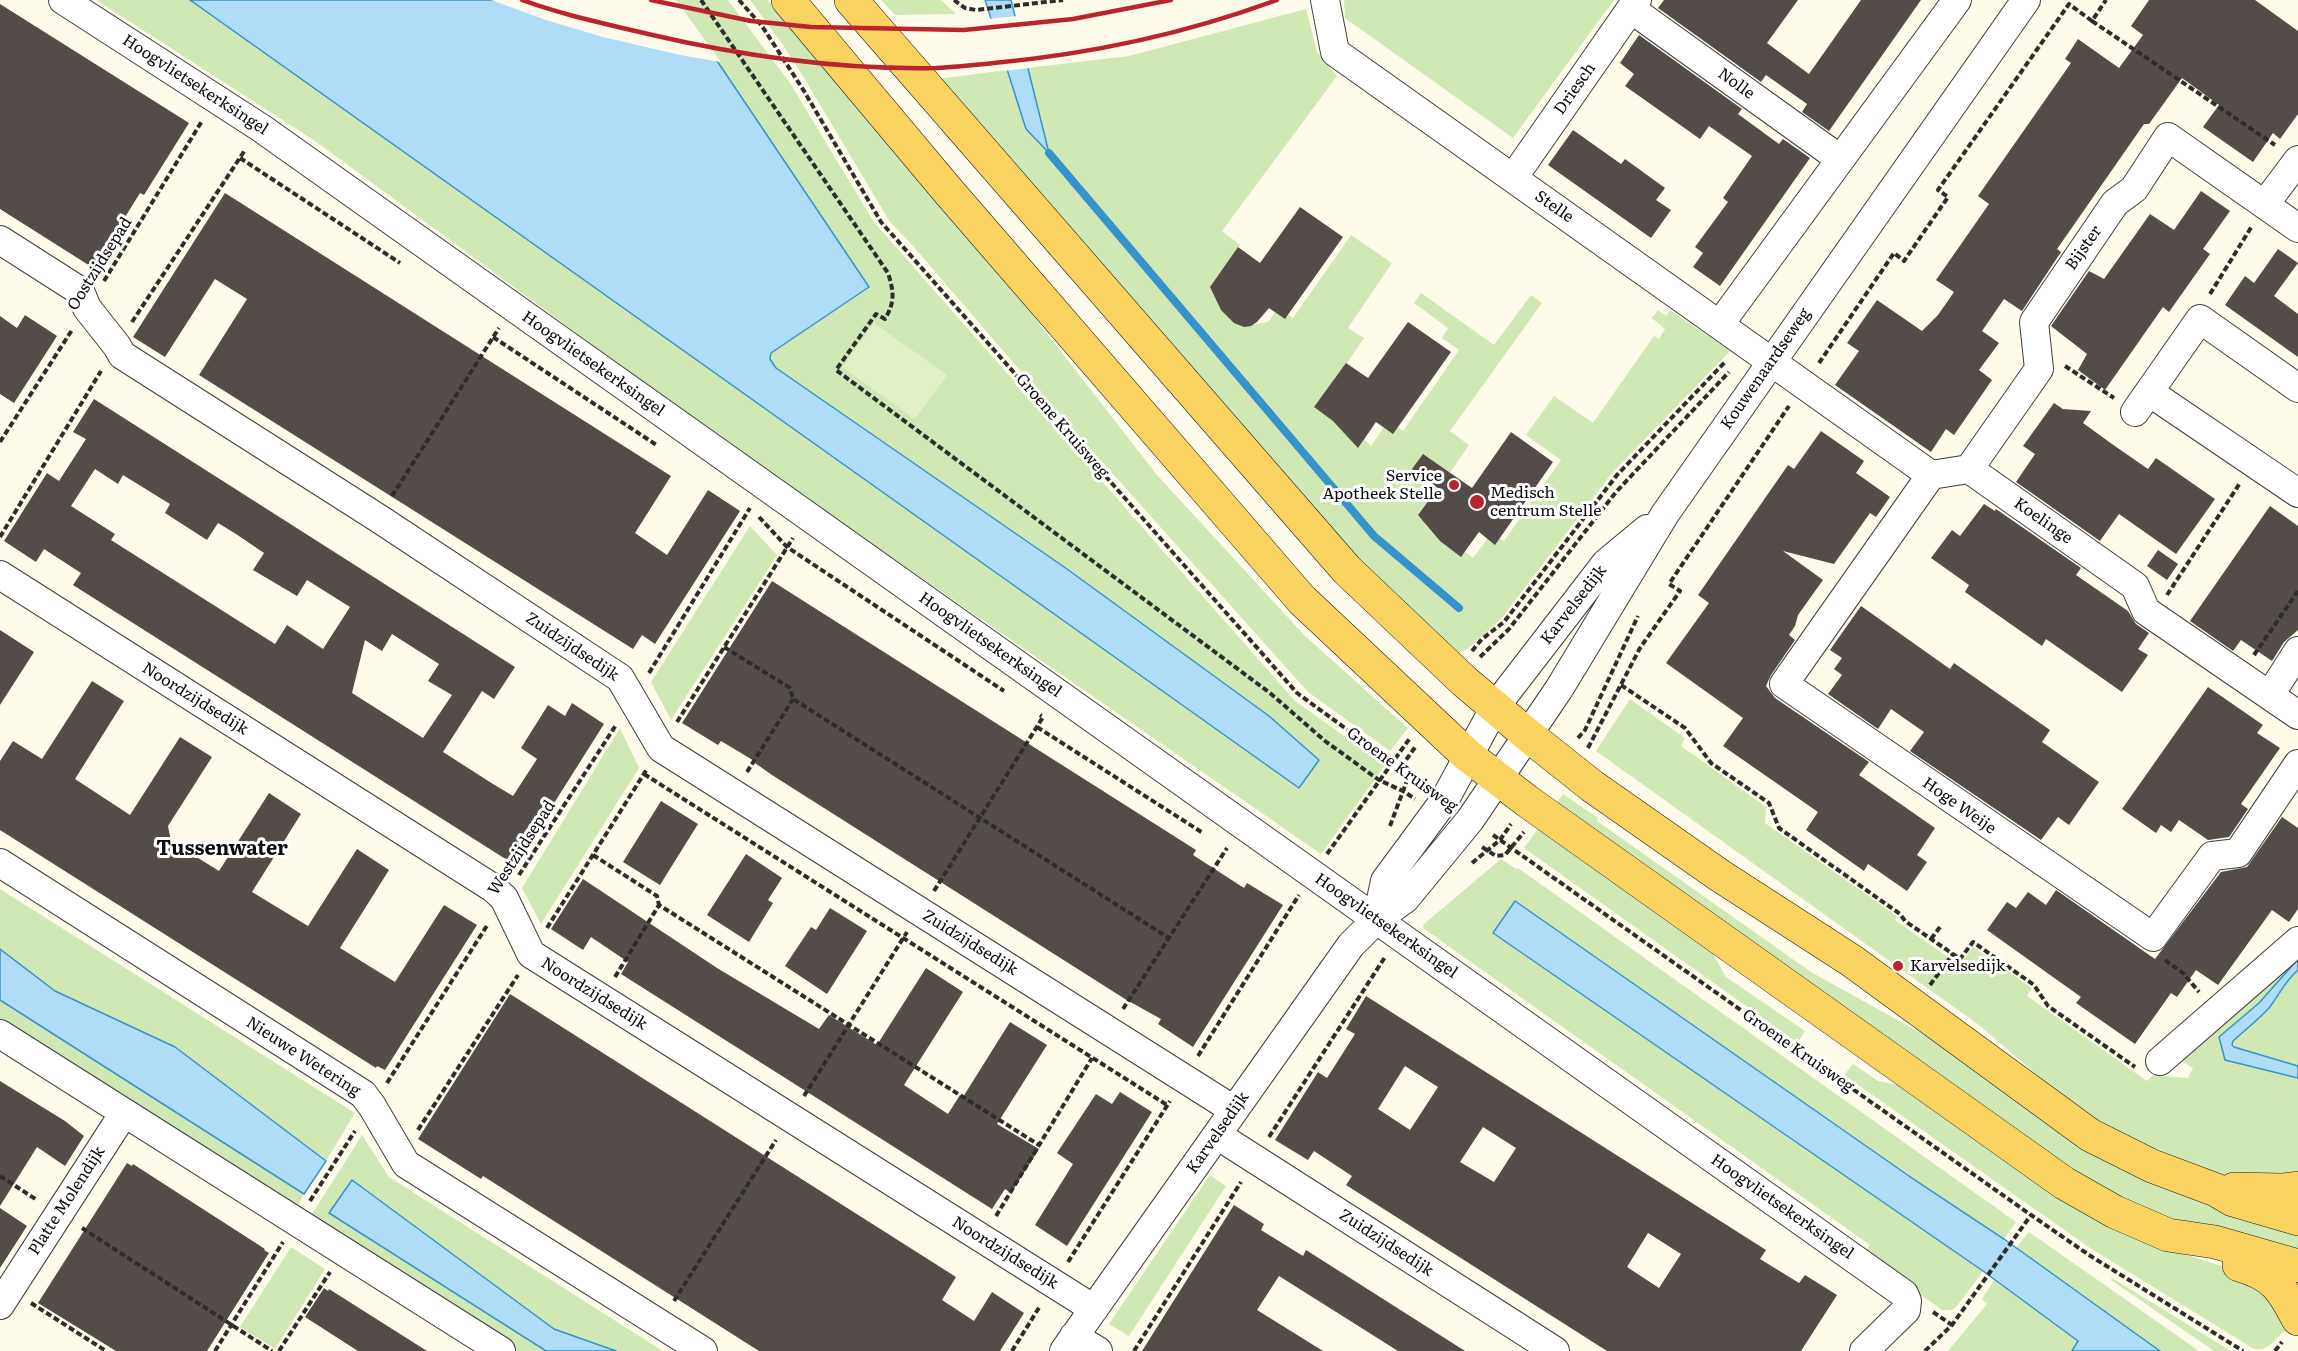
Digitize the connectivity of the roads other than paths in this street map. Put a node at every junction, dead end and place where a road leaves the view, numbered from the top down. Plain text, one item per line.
1 (63, 0) edge
2 (788, 0) edge
3 (851, 0) edge
4 (1325, 0) edge
5 (1634, 4) edge
6 (1945, 4) edge
7 (2024, 4) edge
8 (1840, 159) junction
9 (2298, 160) edge
10 (1513, 178) junction
11 (2265, 204) junction
12 (2298, 228) edge
13 (0, 240) edge
14 (1720, 324) junction
15 (1772, 361) junction
16 (2298, 388) edge
17 (1969, 469) junction
18 (1931, 475) junction
19 (2298, 493) edge
20 (1665, 514) junction
21 (0, 575) edge
22 (2298, 651) edge
23 (2270, 695) junction
24 (1495, 707) junction
25 (2298, 715) edge
26 (1529, 736) junction
27 (1467, 755) junction
28 (2298, 764) edge
29 (1498, 780) junction
30 (0, 863) edge
31 (1377, 919) junction
32 (2298, 941) edge
33 (0, 1034) edge
34 (2160, 1061) road end
35 (1234, 1110) junction
36 (124, 1113) junction
37 (1217, 1135) junction
38 (2298, 1188) edge
39 (2216, 1190) junction
40 (2298, 1219) edge
41 (2169, 1235) junction
42 (2298, 1266) edge
43 (5, 1298) edge
44 (1094, 1309) junction
45 (2298, 1319) edge
46 (1069, 1344) edge
47 (501, 1351) edge
48 (703, 1351) edge
49 (1098, 1351) edge
50 (1555, 1351) edge
51 (1864, 1351) edge

1 - 31 street, Hoogvlietsekerksingel
2 - 27 main road
3 - 24 main road
4 - 10 street, Stelle
5 - 8 street, Nolle
5 - 10 street, Driesch
6 - 8 street
7 - 15 street, Kouwenaardseweg
8 - 14 street
9 - 11 street
10 - 14 street, Stelle
11 - 12 street, Bijster
11 - 17 street, Bijster
13 - 35 street, Zuidzijdsedijk
14 - 15 street, Stelle
15 - 18 street
15 - 20 street, Kouwenaardseweg
16 - 19 street
17 - 18 street
17 - 23 street, Koelinge
18 - 28 street, Hoge Weije
20 - 24 street, Karvelsedijk
20 - 26 street, Kouwenaardseweg
21 - 44 street, Noordzijdsedijk
22 - 23 street
23 - 25 street, Koelinge
24 - 26 main road
24 - 27 street
26 - 29 street
26 - 39 main road
27 - 29 main road
27 - 31 street
29 - 31 street, Karvelsedijk
29 - 41 main road
30 - 48 street, Nieuwe Wetering
31 - 35 street, Karvelsedijk
31 - 51 street, Hoogvlietsekerksingel
32 - 34 street
33 - 36 street
35 - 37 street, Karvelsedijk
36 - 43 street, Platte Molendijk
36 - 47 street
37 - 44 street, Karvelsedijk
37 - 50 street, Zuidzijdsedijk
38 - 39 main road
39 - 40 main road
41 - 42 main road
41 - 45 main road
44 - 46 street, Karvelsedijk
46 - 49 street

